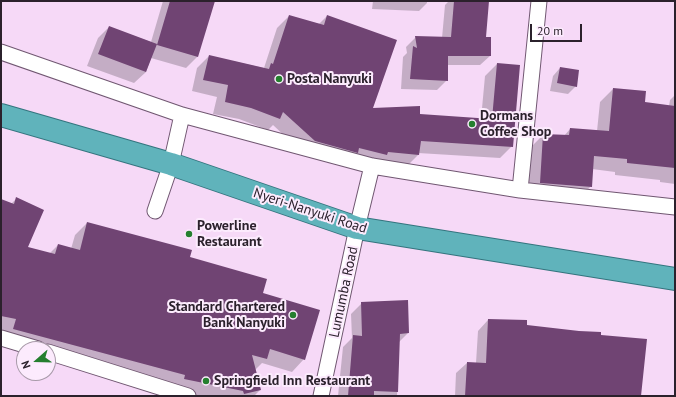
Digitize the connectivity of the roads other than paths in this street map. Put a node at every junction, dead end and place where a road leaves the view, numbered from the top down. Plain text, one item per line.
1 (539, 1) edge
2 (1, 52) edge
3 (1, 115) edge
4 (182, 115) junction
5 (171, 164) junction
6 (372, 166) junction
7 (520, 190) junction
8 (675, 206) edge
9 (155, 211) dead end
10 (357, 228) junction
11 (675, 278) edge
12 (1, 338) edge
13 (16, 342) edge
14 (56, 355) edge
15 (188, 396) edge
16 (321, 396) edge

1 - 7 street
2 - 4 street
3 - 5 highway, Nyeri-Nanyuki Road
4 - 5 street
4 - 6 street
5 - 9 street
5 - 10 highway, Nyeri-Nanyuki Road
6 - 7 street
6 - 10 street, Lumumba Road
7 - 8 street
10 - 11 highway, Nyeri-Nanyuki Road
10 - 16 street, Lumumba Road
12 - 13 street
14 - 15 street

